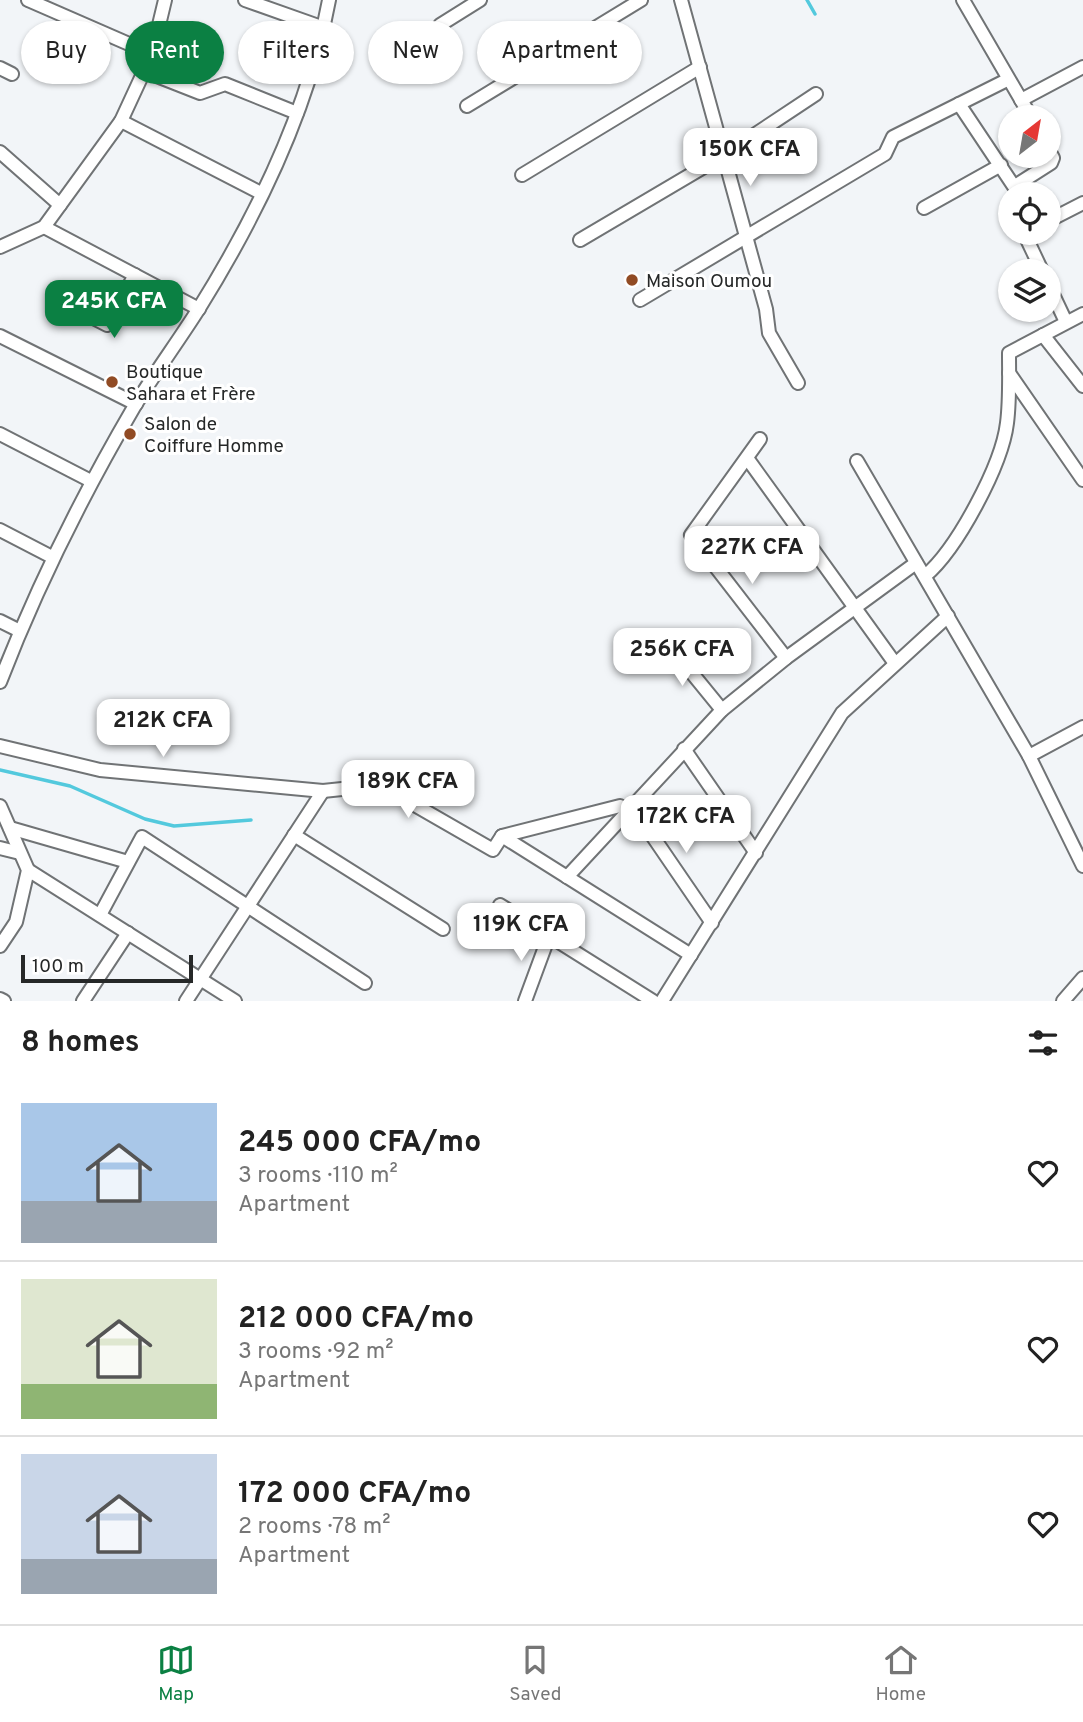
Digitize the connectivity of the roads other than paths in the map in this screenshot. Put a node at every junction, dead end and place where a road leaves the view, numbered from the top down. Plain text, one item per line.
1 (27, 0) edge
2 (165, 0) edge
3 (245, 0) edge
4 (329, 0) edge
5 (480, 0) edge
6 (642, 0) edge
7 (681, 0) edge
8 (963, 0) edge
9 (160, 21) edge
10 (304, 21) edge
11 (325, 21) edge
12 (446, 21) edge
13 (125, 42) edge
14 (699, 67) junction
15 (1083, 67) edge
16 (1007, 80) junction
17 (138, 84) edge
18 (177, 84) edge
19 (306, 84) edge
20 (816, 94) dead end
21 (1021, 100) junction
22 (959, 104) junction
23 (1024, 105) edge
24 (467, 106) dead end
25 (297, 113) junction
26 (121, 121) junction
27 (0, 152) edge
28 (724, 155) junction
29 (998, 161) edge
30 (998, 167) edge
31 (1045, 168) edge
32 (522, 175) dead end
33 (1027, 182) edge
34 (261, 192) junction
35 (1083, 203) edge
36 (60, 205) junction
37 (924, 208) dead end
38 (1061, 214) edge
39 (44, 227) junction
40 (746, 237) junction
41 (580, 240) dead end
42 (0, 247) edge
43 (135, 275) junction
44 (640, 300) dead end
45 (60, 301) dead end
46 (199, 309) junction
47 (1061, 312) edge
48 (1083, 314) edge
49 (1066, 323) junction
50 (1042, 335) junction
51 (0, 336) edge
52 (1009, 373) junction
53 (799, 383) dead end
54 (1083, 386) edge
55 (136, 404) junction
56 (0, 434) edge
57 (760, 439) dead end
58 (747, 458) junction
59 (857, 461) dead end
60 (1083, 480) edge
61 (91, 481) junction
62 (0, 530) edge
63 (52, 557) junction
64 (916, 563) junction
65 (925, 576) junction
66 (855, 607) junction
67 (948, 616) junction
68 (0, 621) edge
69 (20, 631) junction
70 (669, 645) dead end
71 (786, 658) junction
72 (894, 662) junction
73 (0, 682) edge
74 (722, 710) junction
75 (1083, 727) edge
76 (0, 746) edge
77 (684, 749) junction
78 (1029, 756) junction
79 (323, 791) junction
80 (0, 806) edge
81 (629, 809) junction
82 (10, 828) junction
83 (294, 835) junction
84 (502, 836) junction
85 (0, 848) edge
86 (20, 853) junction
87 (756, 853) junction
88 (128, 862) junction
89 (1083, 866) edge
90 (28, 870) junction
91 (567, 877) junction
92 (500, 905) dead end
93 (248, 906) junction
94 (100, 915) junction
95 (712, 923) junction
96 (443, 929) dead end
97 (128, 933) junction
98 (549, 936) junction
99 (0, 946) edge
100 (691, 955) junction
101 (1083, 978) edge
102 (200, 979) junction
103 (365, 983) dead end
104 (526, 997) edge
105 (83, 1001) edge
106 (186, 1001) edge
107 (236, 1001) edge
108 (540, 1001) edge
109 (653, 1001) edge
110 (662, 1001) edge
111 (1063, 1001) edge

1 - 13 street
2 - 9 street
3 - 10 street
4 - 11 street
5 - 12 street
6 - 24 street
7 - 14 street
8 - 16 street
14 - 28 street
14 - 32 street
15 - 21 street
16 - 21 street
16 - 22 street
17 - 26 street
18 - 25 street
19 - 25 street
20 - 28 street
21 - 23 street
22 - 29 street
22 - 40 street
25 - 34 street
26 - 34 street
26 - 36 street
27 - 36 street
28 - 40 street
28 - 41 street
30 - 37 street
31 - 33 street
34 - 46 street
35 - 38 street
36 - 39 street
39 - 42 street
39 - 43 street
40 - 44 street
40 - 53 street
43 - 45 street
43 - 46 street
46 - 55 street
47 - 49 street
48 - 49 street
49 - 50 street
50 - 52 street
50 - 54 street
51 - 55 street
52 - 60 street
52 - 65 street
55 - 61 street
56 - 61 street
57 - 58 street
58 - 66 street
58 - 71 street
59 - 64 street
61 - 63 street
62 - 63 street
63 - 69 street
64 - 65 street
64 - 66 street
65 - 67 street
66 - 71 street
66 - 72 street
67 - 72 street
67 - 78 street
68 - 69 street
69 - 73 street
70 - 74 street
71 - 74 street
72 - 87 street
74 - 77 street
75 - 78 street
76 - 79 street
77 - 81 street
77 - 87 street
78 - 89 street
79 - 83 street
79 - 84 street
80 - 82 street
81 - 84 street
81 - 91 street
81 - 95 street
82 - 86 street
82 - 88 street
83 - 93 street
83 - 96 street
84 - 91 street
85 - 86 street
86 - 90 street
87 - 95 street
88 - 93 street
88 - 94 street
90 - 94 street
90 - 99 street
91 - 100 street
92 - 98 street
93 - 102 street
93 - 103 street
94 - 97 street
95 - 100 street
97 - 102 street
97 - 105 street
98 - 104 street
98 - 109 street
100 - 110 street
101 - 111 street
102 - 106 street
102 - 107 street
104 - 108 street

